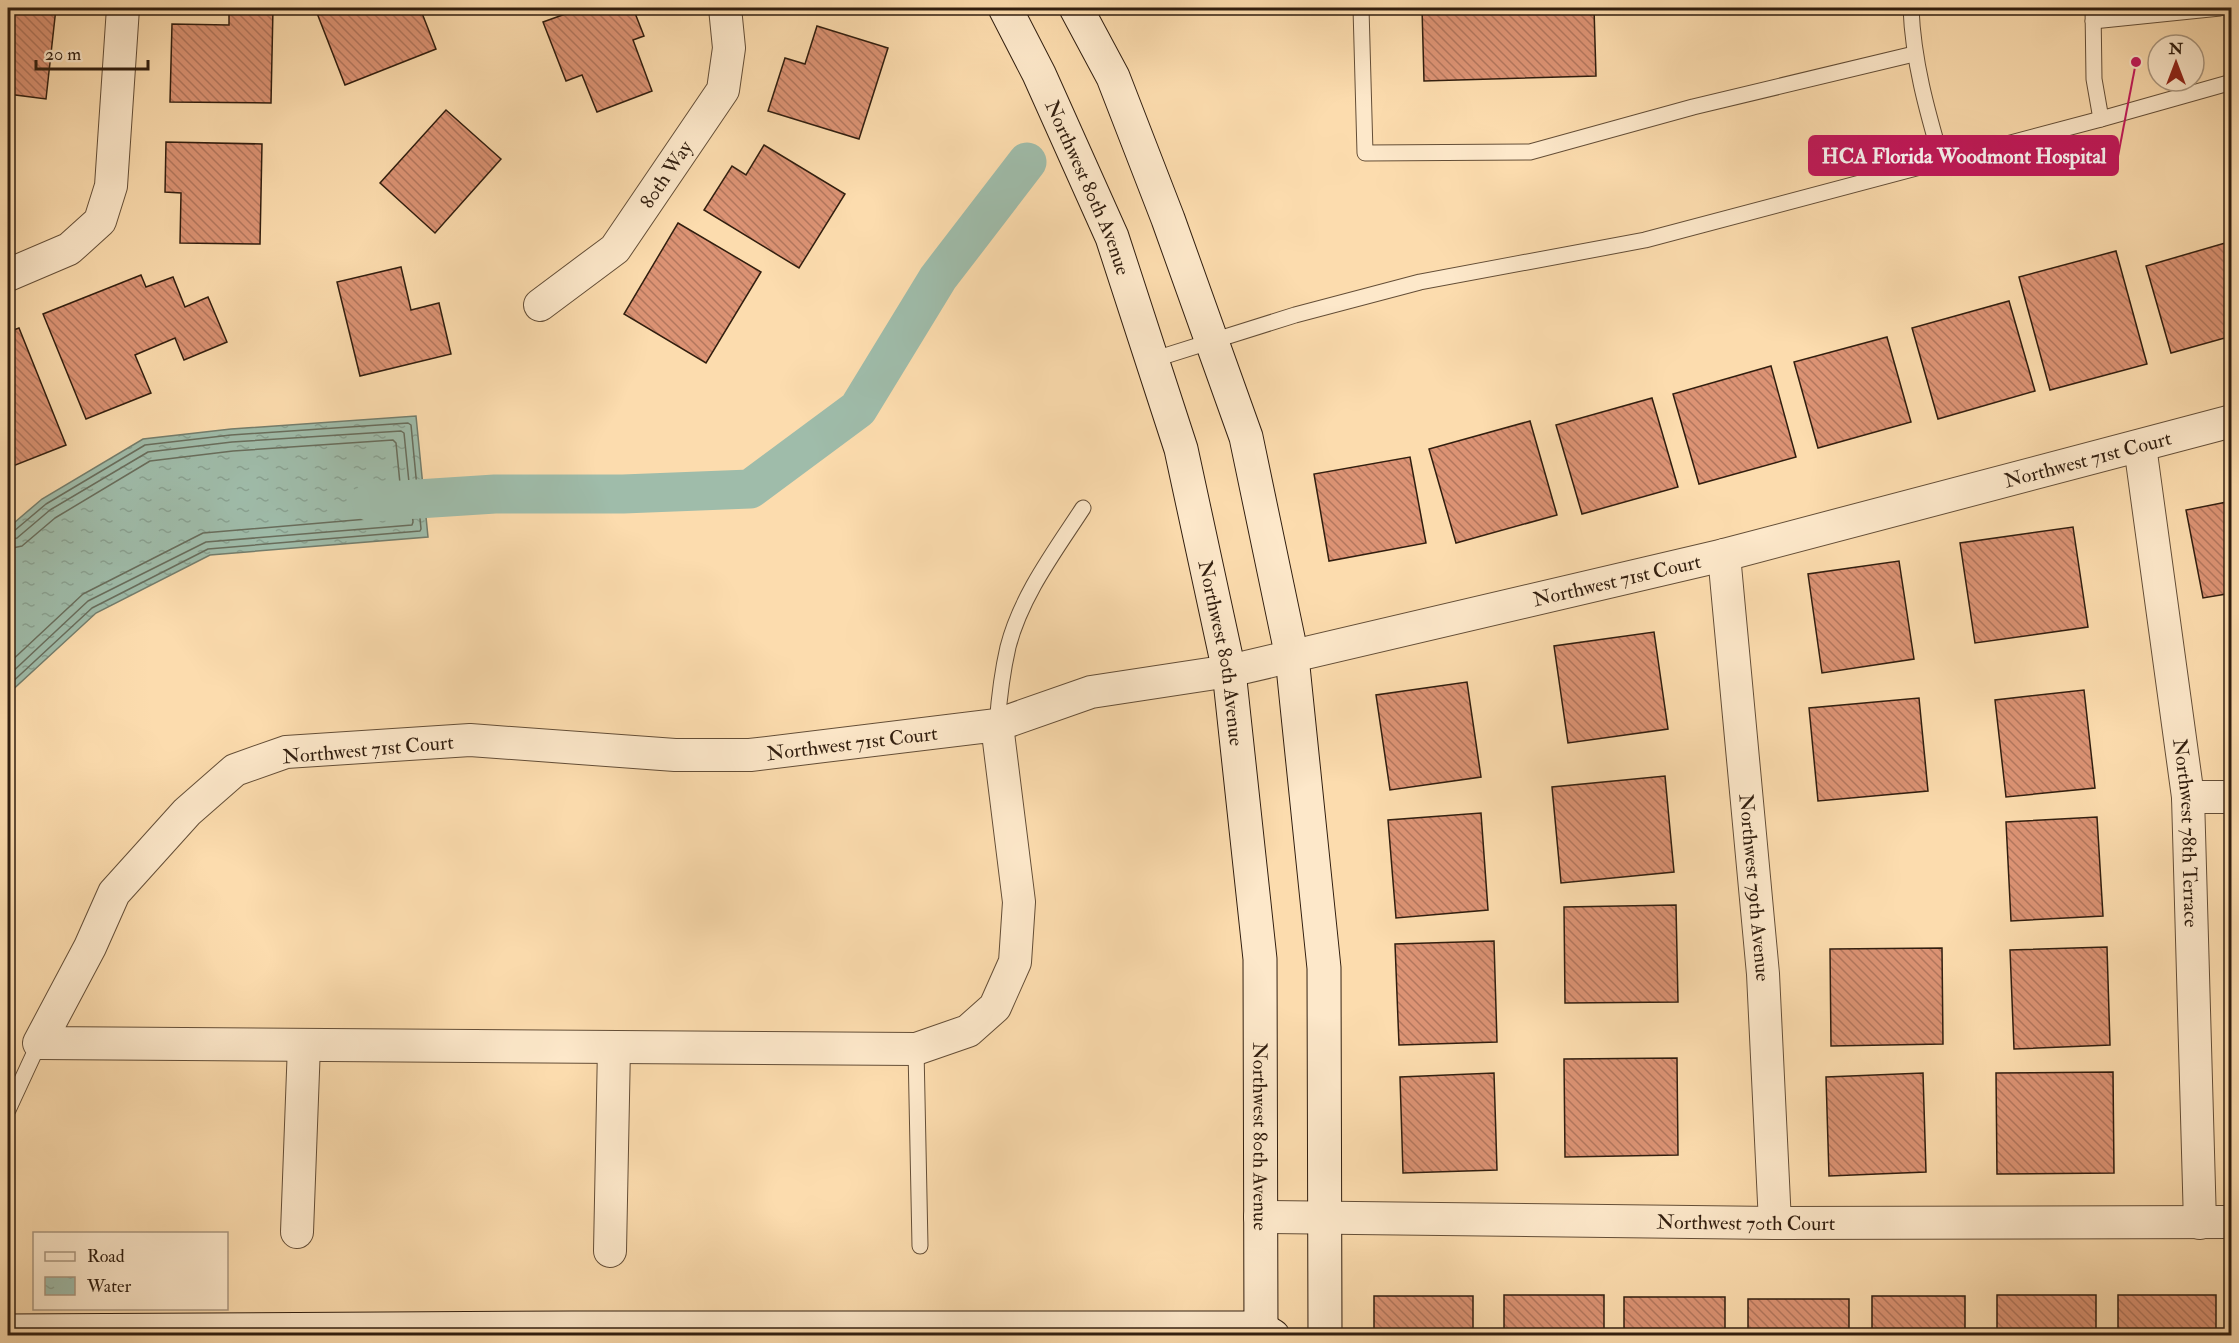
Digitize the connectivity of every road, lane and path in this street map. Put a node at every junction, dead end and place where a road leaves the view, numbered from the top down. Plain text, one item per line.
1 (123, 8) edge
2 (725, 8) edge
3 (1005, 8) edge
4 (1076, 8) edge
5 (1360, 8) edge
6 (1911, 8) edge
7 (2220, 8) edge
8 (2093, 14) edge
9 (1914, 54) junction
10 (2232, 82) edge
11 (2102, 119) junction
12 (1942, 162) junction
13 (8, 275) edge
14 (540, 305) dead end
15 (1212, 342) junction
16 (1152, 360) junction
17 (2232, 421) edge
18 (2140, 446) junction
19 (1083, 508) dead end
20 (1724, 555) junction
21 (1292, 657) junction
22 (1229, 671) junction
23 (997, 725) junction
24 (2232, 797) edge
25 (2188, 798) junction
26 (39, 1043) junction
27 (304, 1045) junction
28 (614, 1047) junction
29 (916, 1049) junction
30 (8, 1110) edge
31 (1260, 1217) junction
32 (1323, 1217) junction
33 (2232, 1222) edge
34 (1775, 1223) junction
35 (2200, 1223) junction
36 (297, 1232) dead end
37 (920, 1246) dead end
38 (610, 1251) dead end
39 (8, 1331) edge
40 (573, 1331) edge
41 (1265, 1333) edge
42 (1325, 1335) edge

1 - 13 street
2 - 14 street, 80th Way
3 - 16 street, Northwest 80th Avenue
4 - 15 street
5 - 9 lane
6 - 9 lane
7 - 8 lane
8 - 11 lane
9 - 12 lane
10 - 11 lane
11 - 12 lane
12 - 15 lane
15 - 16 lane
15 - 21 street
16 - 22 street, Northwest 80th Avenue
17 - 18 street, Northwest 71st Court
18 - 20 street, Northwest 71st Court
18 - 25 street, Northwest 78th Terrace
19 - 23 lane
20 - 21 street, Northwest 71st Court
20 - 34 street, Northwest 79th Avenue
21 - 22 street, Northwest 71st Court
21 - 32 street
22 - 23 street, Northwest 71st Court
22 - 31 street, Northwest 80th Avenue
23 - 26 street, Northwest 71st Court
23 - 29 street
24 - 25 street
25 - 35 street, Northwest 78th Terrace
26 - 27 street
26 - 30 lane
27 - 28 street
27 - 36 street
28 - 29 street
28 - 38 street
29 - 37 lane
31 - 32 street, Northwest 70th Court
31 - 41 street, Northwest 80th Avenue
32 - 34 street, Northwest 70th Court
32 - 42 street
33 - 35 street, Northwest 70th Court
34 - 35 street, Northwest 70th Court
39 - 40 street
40 - 41 street

